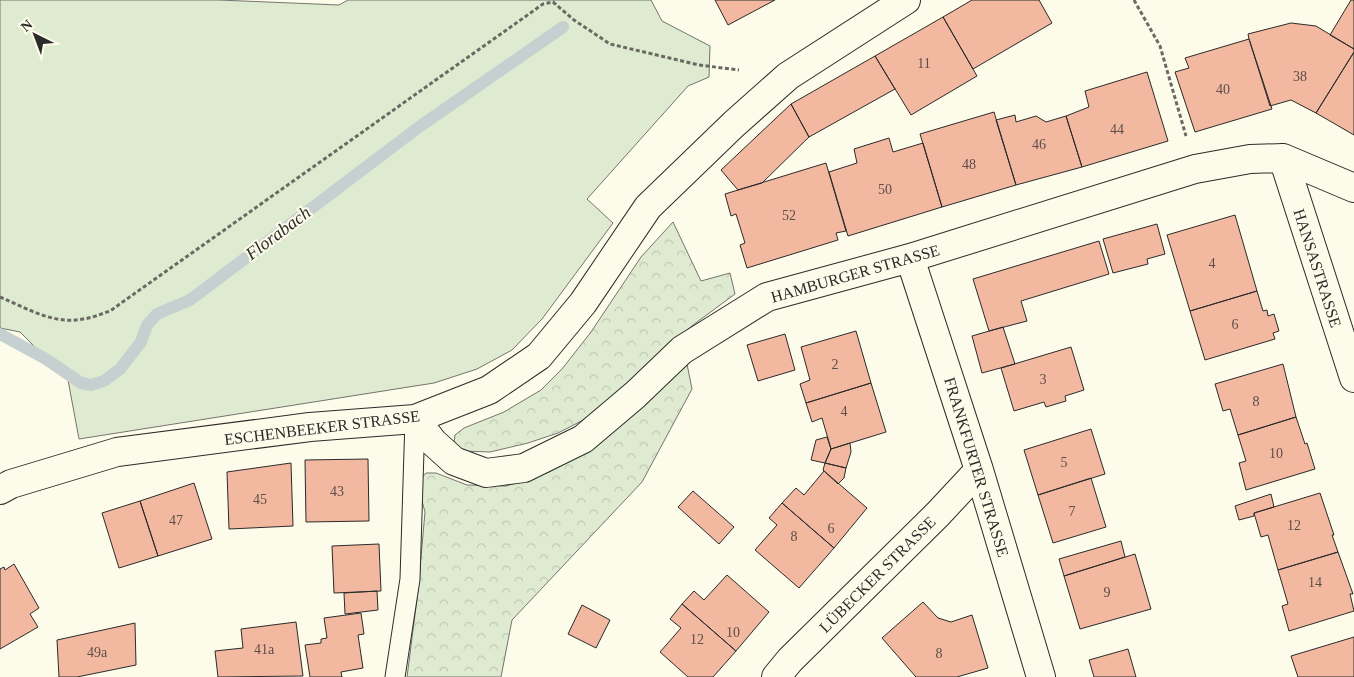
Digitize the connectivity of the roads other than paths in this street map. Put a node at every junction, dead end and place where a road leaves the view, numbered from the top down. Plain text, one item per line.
1 (906, 0) edge
2 (1283, 158) junction
3 (1354, 188) edge
4 (910, 258) junction
5 (1354, 378) edge
6 (415, 419) junction
7 (979, 470) junction
8 (0, 490) edge
9 (396, 677) edge
10 (776, 677) edge
11 (1041, 677) edge

1 - 6 street, ESCHENBEEKER STRASSE
2 - 3 street, HAMBURGER STRASSE
2 - 4 street, HAMBURGER STRASSE
2 - 5 street, HANSASTRASSE
4 - 6 street, HAMBURGER STRASSE
4 - 7 street, FRANKFURTER STRASSE
6 - 8 street, ESCHENBEEKER STRASSE
6 - 9 lane
7 - 10 street, LÜBECKER STRASSE
7 - 11 street, FRANKFURTER STRASSE

